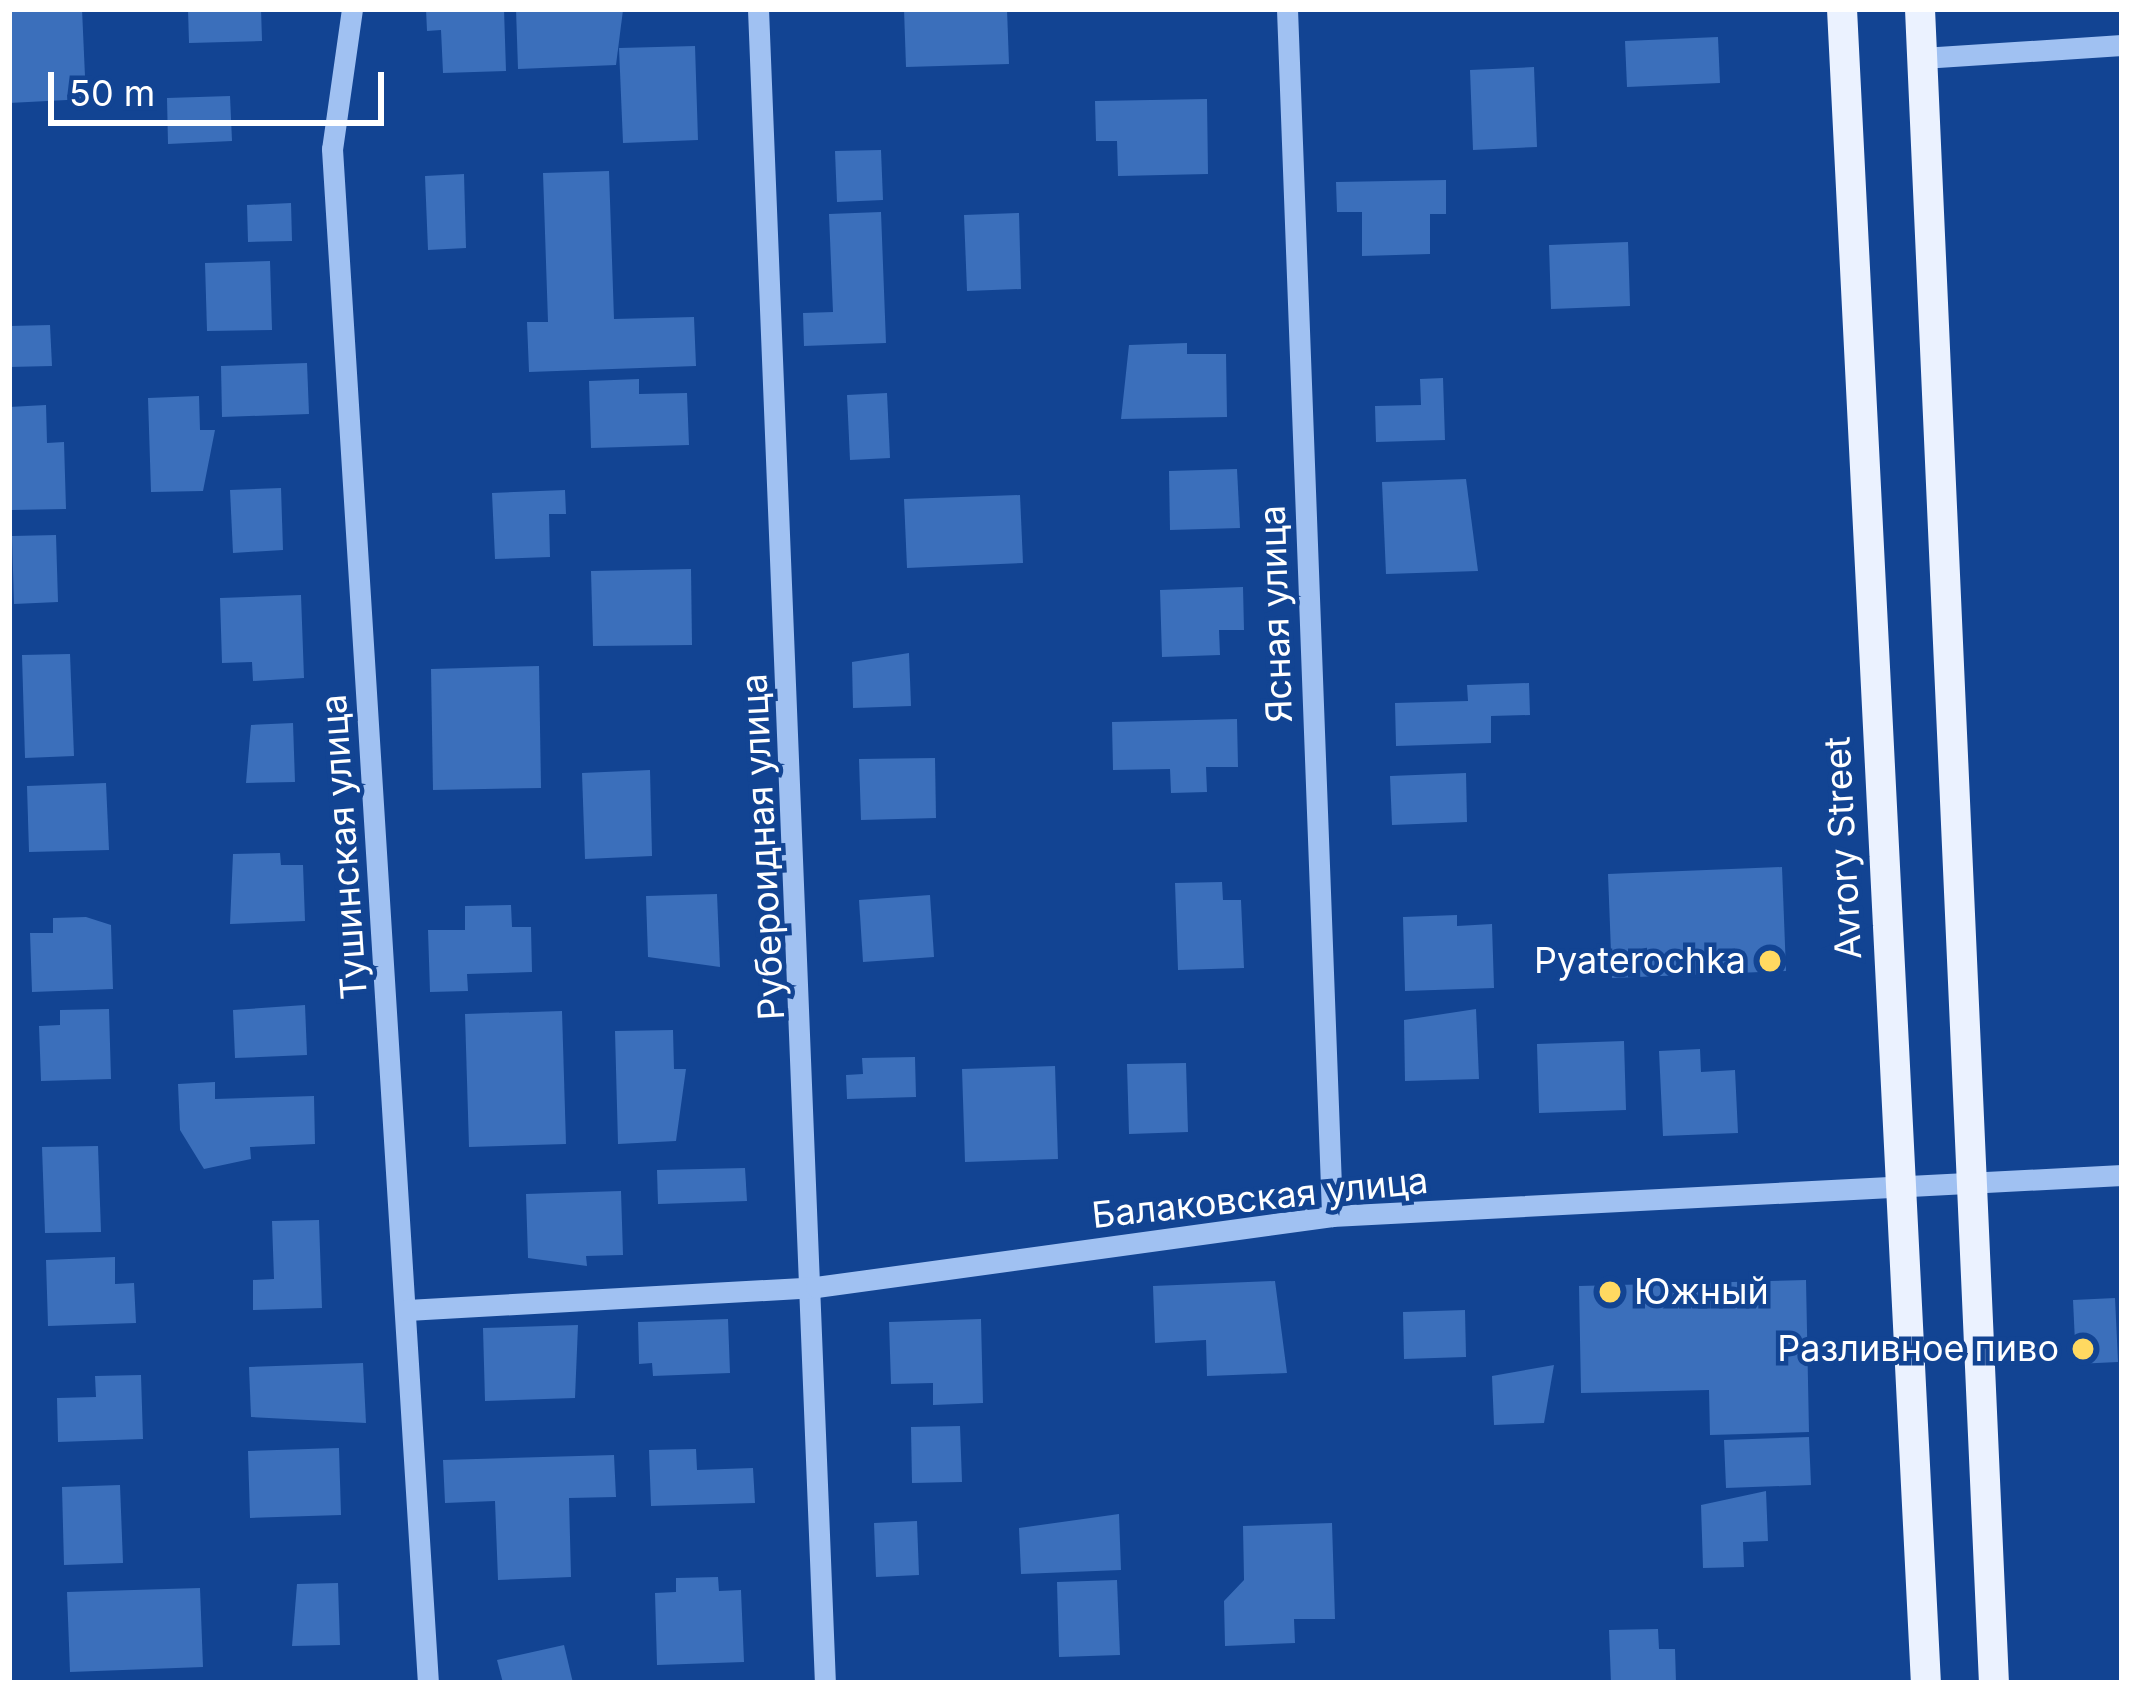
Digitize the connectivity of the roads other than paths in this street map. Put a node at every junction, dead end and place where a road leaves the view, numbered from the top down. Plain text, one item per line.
1 (352, 9) edge
2 (758, 9) edge
3 (1287, 9) edge
4 (1842, 9) edge
5 (1920, 9) edge
6 (2122, 45) edge
7 (1922, 58) junction
8 (2122, 1175) edge
9 (1971, 1183) junction
10 (1900, 1187) junction
11 (1332, 1216) junction
12 (816, 1287) junction
13 (407, 1310) junction
14 (428, 1683) edge
15 (825, 1683) edge
16 (1926, 1683) edge
17 (1994, 1683) edge

1 - 13 street, Тушинская улица
2 - 12 street, Рубероидная улица
3 - 11 street, Ясная улица
4 - 10 main road, Avrory Street
5 - 7 main road
6 - 7 street
7 - 9 main road
8 - 9 street, Балаковская улица
9 - 10 street, Балаковская улица
9 - 17 main road
10 - 11 street, Балаковская улица
10 - 16 main road, Avrory Street
11 - 12 street, Балаковская улица
12 - 13 street, Балаковская улица
12 - 15 street, Рубероидная улица
13 - 14 street, Тушинская улица

